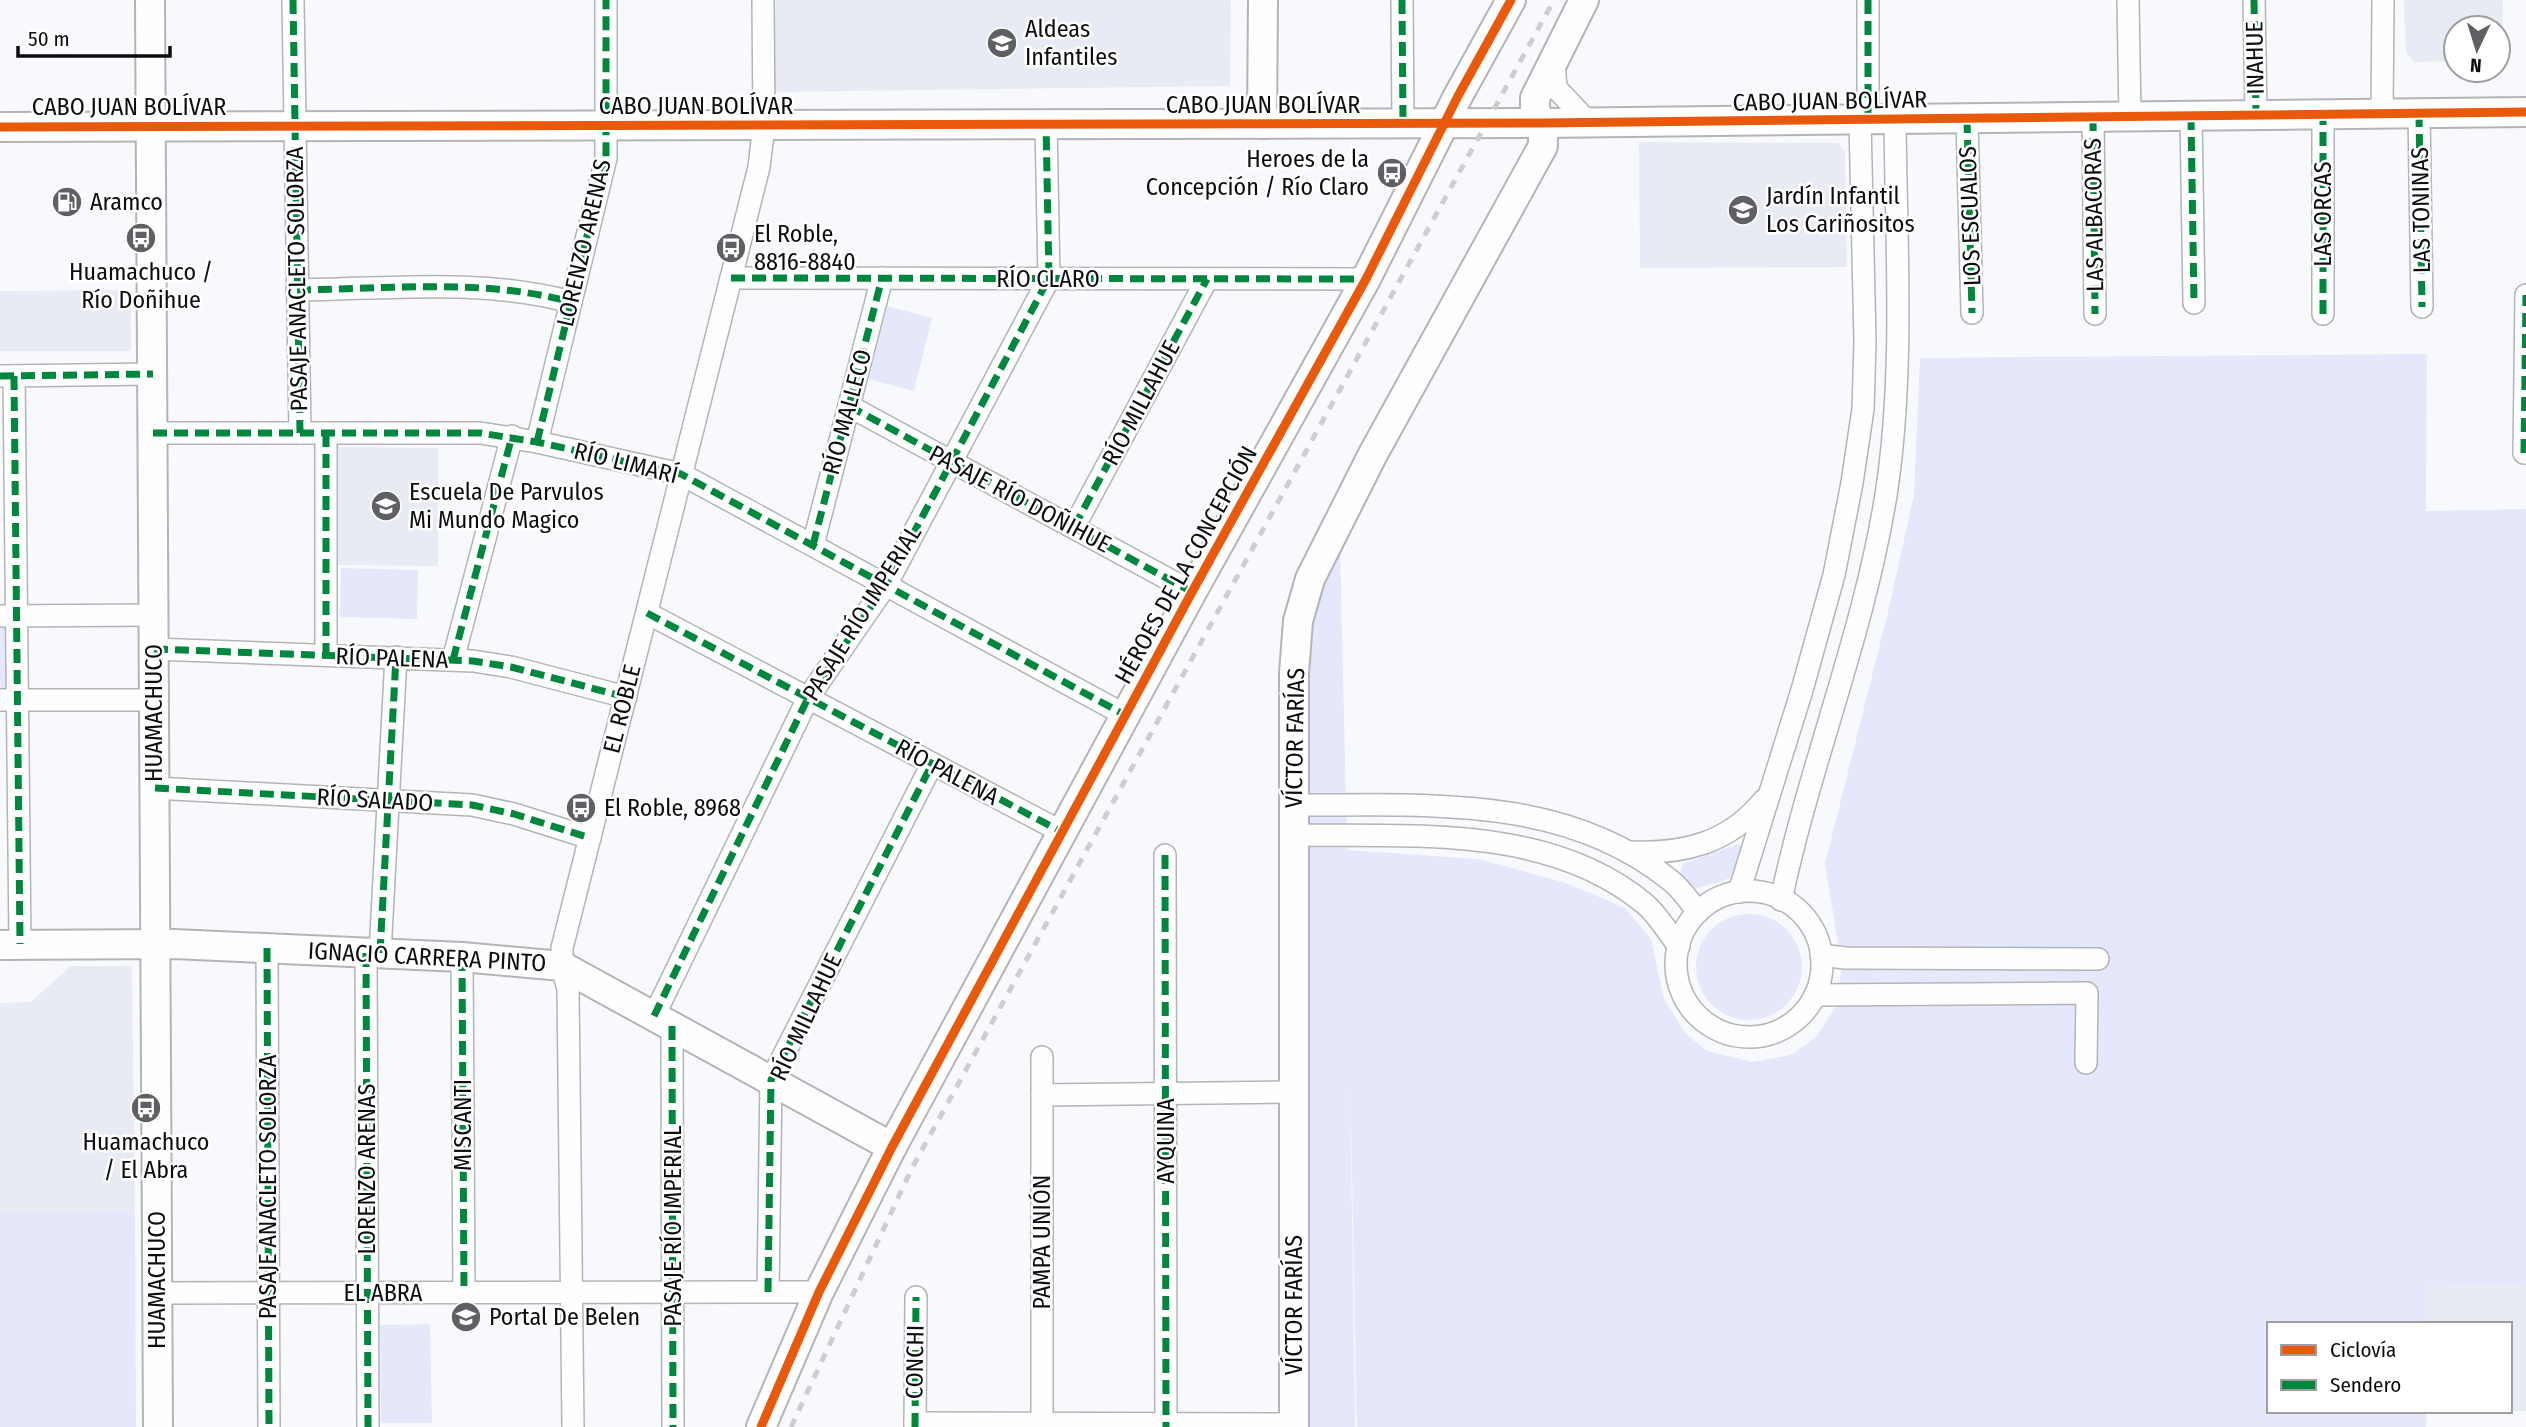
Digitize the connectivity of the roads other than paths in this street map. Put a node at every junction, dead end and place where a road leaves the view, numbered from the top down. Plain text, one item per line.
1 (150, 0) edge
2 (293, 0) edge
3 (606, 0) edge
4 (763, 0) edge
5 (1262, 0) edge
6 (1402, 0) edge
7 (1511, 0) edge
8 (1584, 0) edge
9 (1868, 0) edge
10 (2128, 0) edge
11 (2254, 0) edge
12 (2383, 0) edge
13 (1554, 60) junction
14 (2526, 112) edge
15 (2419, 113) junction
16 (2323, 114) junction
17 (2382, 114) junction
18 (2256, 115) junction
19 (2191, 116) junction
20 (1539, 117) junction
21 (2093, 117) junction
22 (2130, 117) junction
23 (1967, 119) junction
24 (1874, 120) junction
25 (1589, 123) junction
26 (1046, 124) junction
27 (1262, 124) junction
28 (1403, 124) junction
29 (1446, 124) junction
30 (607, 125) junction
31 (764, 125) junction
32 (295, 126) junction
33 (0, 127) edge
34 (152, 127) junction
35 (731, 278) junction
36 (882, 278) junction
37 (1049, 278) junction
38 (1207, 279) junction
39 (1366, 279) junction
40 (297, 290) junction
41 (2526, 295) edge
42 (571, 302) junction
43 (2194, 303) dead end
44 (2422, 307) dead end
45 (1972, 313) dead end
46 (2095, 314) dead end
47 (2323, 314) dead end
48 (153, 374) junction
49 (7, 376) edge
50 (849, 407) junction
51 (153, 433) junction
52 (300, 433) junction
53 (326, 433) junction
54 (512, 436) junction
55 (537, 442) junction
56 (2524, 453) dead end
57 (952, 461) junction
58 (681, 474) junction
59 (1074, 527) junction
60 (813, 545) junction
61 (886, 585) junction
62 (1192, 592) junction
63 (647, 613) junction
64 (154, 615) junction
65 (8, 616) edge
66 (154, 649) junction
67 (326, 655) junction
68 (396, 657) junction
69 (453, 660) junction
70 (626, 697) junction
71 (807, 698) junction
72 (8, 700) edge
73 (154, 700) junction
74 (1125, 715) junction
75 (932, 764) junction
76 (155, 788) junction
77 (1770, 793) junction
78 (388, 801) junction
79 (1294, 805) junction
80 (1433, 807) junction
81 (1062, 832) junction
82 (1294, 835) junction
83 (1431, 837) junction
84 (590, 838) junction
85 (1623, 852) junction
86 (1165, 855) dead end
87 (1739, 892) junction
88 (1781, 900) junction
89 (1698, 912) junction
90 (156, 943) junction
91 (10, 944) edge
92 (1679, 946) junction
93 (267, 948) junction
94 (373, 953) junction
95 (1821, 955) junction
96 (462, 957) junction
97 (2098, 959) dead end
98 (562, 966) junction
99 (1815, 995) junction
100 (663, 1021) junction
101 (1042, 1056) dead end
102 (2086, 1063) dead end
103 (771, 1080) junction
104 (1294, 1092) junction
105 (1166, 1093) junction
106 (1042, 1095) junction
107 (891, 1147) junction
108 (673, 1292) junction
109 (768, 1292) junction
110 (819, 1292) junction
111 (157, 1293) junction
112 (269, 1293) junction
113 (368, 1293) junction
114 (464, 1293) junction
115 (572, 1293) junction
116 (916, 1297) dead end
117 (915, 1425) edge
118 (1042, 1425) edge
119 (1166, 1425) edge
120 (1294, 1426) edge
121 (158, 1427) edge
122 (269, 1427) edge
123 (368, 1427) edge
124 (573, 1427) edge
125 (673, 1427) edge
126 (761, 1427) edge

1 - 34 street, HUAMACHUCO
2 - 32 street, PASAJE ANACLETO SOLORZA
3 - 30 street, LORENZO ARENAS
4 - 31 street, EL ROBLE
5 - 27 street
6 - 28 street
7 - 29 street, HÉROES DE LA CONCEPCIÓN
8 - 13 street
9 - 24 street
10 - 22 street
11 - 18 street, INAHUE
12 - 17 street
13 - 20 street
13 - 25 street
14 - 15 street, CABO JUAN BOLÍVAR
15 - 17 street, CABO JUAN BOLÍVAR
15 - 44 street, LAS TONINAS
16 - 17 street, CABO JUAN BOLÍVAR
16 - 18 street, CABO JUAN BOLÍVAR
16 - 47 street, LAS ORCAS
18 - 19 street, CABO JUAN BOLÍVAR
19 - 22 street, CABO JUAN BOLÍVAR
19 - 43 street
20 - 25 street, CABO JUAN BOLÍVAR
20 - 29 street, CABO JUAN BOLÍVAR
20 - 79 street, VÍCTOR FARÍAS
21 - 22 street, CABO JUAN BOLÍVAR
21 - 23 street, CABO JUAN BOLÍVAR
21 - 46 street, LAS ALBACORAS
23 - 24 street, CABO JUAN BOLÍVAR
23 - 45 street, LOS ESCUALOS
24 - 25 street, CABO JUAN BOLÍVAR
24 - 77 street
24 - 88 street
26 - 27 street, CABO JUAN BOLÍVAR
26 - 31 street, CABO JUAN BOLÍVAR
26 - 37 street, PASAJE RÍO IMPERIAL
27 - 28 street, CABO JUAN BOLÍVAR
28 - 29 street, CABO JUAN BOLÍVAR
29 - 39 street, HÉROES DE LA CONCEPCIÓN
30 - 31 street, CABO JUAN BOLÍVAR
30 - 32 street, CABO JUAN BOLÍVAR
30 - 42 street, LORENZO ARENAS
31 - 35 street, EL ROBLE
32 - 34 street, CABO JUAN BOLÍVAR
32 - 40 street, PASAJE ANACLETO SOLORZA
33 - 34 street, CABO JUAN BOLÍVAR
34 - 48 street, HUAMACHUCO
35 - 36 street, RÍO CLARO
35 - 58 street, EL ROBLE
36 - 37 street, RÍO CLARO
36 - 50 street, RÍO MALLECO
37 - 38 street, RÍO CLARO
37 - 57 street, PASAJE RÍO IMPERIAL
38 - 39 street, RÍO CLARO
38 - 59 street, RÍO MILLAHUE
39 - 62 street, HÉROES DE LA CONCEPCIÓN
40 - 42 street
40 - 52 street, PASAJE ANACLETO SOLORZA
41 - 56 street
42 - 55 street, LORENZO ARENAS
48 - 49 street
48 - 51 street, HUAMACHUCO
49 - 65 street
50 - 57 street, PASAJE RÍO DOÑIHUE
50 - 60 street, RÍO MALLECO
51 - 52 street, RÍO LIMARÍ
51 - 64 street, HUAMACHUCO
52 - 53 street, RÍO LIMARÍ
53 - 54 street, RÍO LIMARÍ
53 - 67 street, PASAJE ANACLETO SOLORZA
54 - 55 street, RÍO LIMARÍ
54 - 69 street
55 - 58 street, RÍO LIMARÍ
57 - 59 street, PASAJE RÍO DOÑIHUE
57 - 61 street, PASAJE RÍO IMPERIAL
58 - 60 street, RÍO LIMARÍ
58 - 63 street, EL ROBLE
59 - 62 street, PASAJE RÍO DOÑIHUE
60 - 61 street, RÍO LIMARÍ
61 - 71 street, PASAJE RÍO IMPERIAL
61 - 74 street, RÍO LIMARÍ
62 - 74 street, HÉROES DE LA CONCEPCIÓN
63 - 70 street, EL ROBLE
63 - 71 street, RÍO PALENA
64 - 65 street
64 - 66 street, HUAMACHUCO
65 - 72 street
66 - 67 street, RÍO PALENA
66 - 73 street, HUAMACHUCO
67 - 68 street, RÍO PALENA
68 - 69 street, RÍO PALENA
68 - 78 street, LORENZO ARENAS
69 - 70 street, RÍO PALENA
70 - 84 street, EL ROBLE
71 - 75 street, RÍO PALENA
71 - 100 street, PASAJE RÍO IMPERIAL
72 - 73 street
72 - 91 street
73 - 76 street, HUAMACHUCO
74 - 81 street, HÉROES DE LA CONCEPCIÓN
75 - 81 street, RÍO PALENA
75 - 103 street, RÍO MILLAHUE
76 - 78 street, RÍO SALADO
76 - 90 street, HUAMACHUCO
77 - 85 street
77 - 87 street
78 - 84 street, RÍO SALADO
78 - 94 street, LORENZO ARENAS
79 - 80 street
79 - 82 street, VÍCTOR FARÍAS
80 - 83 street
80 - 85 street
81 - 107 street, HÉROES DE LA CONCEPCIÓN
82 - 83 street
82 - 104 street, VÍCTOR FARÍAS
83 - 92 street
84 - 98 street, EL ROBLE
85 - 89 street
86 - 105 street, AYQUINA
87 - 88 street
87 - 89 street
88 - 95 street
89 - 92 street
90 - 91 street, IGNACIO CARRERA PINTO
90 - 93 street, IGNACIO CARRERA PINTO
90 - 111 street, HUAMACHUCO
92 - 99 street
93 - 94 street, IGNACIO CARRERA PINTO
93 - 112 street, PASAJE ANACLETO SOLORZA
94 - 96 street, IGNACIO CARRERA PINTO
94 - 113 street, LORENZO ARENAS
95 - 97 street
95 - 99 street
96 - 98 street, IGNACIO CARRERA PINTO
96 - 114 street, MISCANTI
98 - 100 street, IGNACIO CARRERA PINTO
98 - 115 street, EL ROBLE
99 - 102 street
100 - 103 street, IGNACIO CARRERA PINTO
100 - 108 street, PASAJE RÍO IMPERIAL
101 - 106 street, PAMPA UNIÓN
103 - 107 street, IGNACIO CARRERA PINTO
103 - 109 street, RÍO MILLAHUE
104 - 105 street
104 - 120 street, VÍCTOR FARÍAS
105 - 106 street
105 - 119 street, AYQUINA
106 - 118 street, PAMPA UNIÓN
107 - 110 street, HÉROES DE LA CONCEPCIÓN
108 - 109 street, EL ABRA
108 - 115 street, EL ABRA
108 - 125 street, PASAJE RÍO IMPERIAL
109 - 110 street, EL ABRA
110 - 126 street, HÉROES DE LA CONCEPCIÓN
111 - 112 street, EL ABRA
111 - 121 street, HUAMACHUCO
112 - 113 street, EL ABRA
112 - 122 street, PASAJE ANACLETO SOLORZA
113 - 114 street, EL ABRA
113 - 123 street, LORENZO ARENAS
114 - 115 street, EL ABRA
115 - 124 street, EL ROBLE
116 - 117 street, CONCHI
117 - 118 street
118 - 119 street
119 - 120 street

